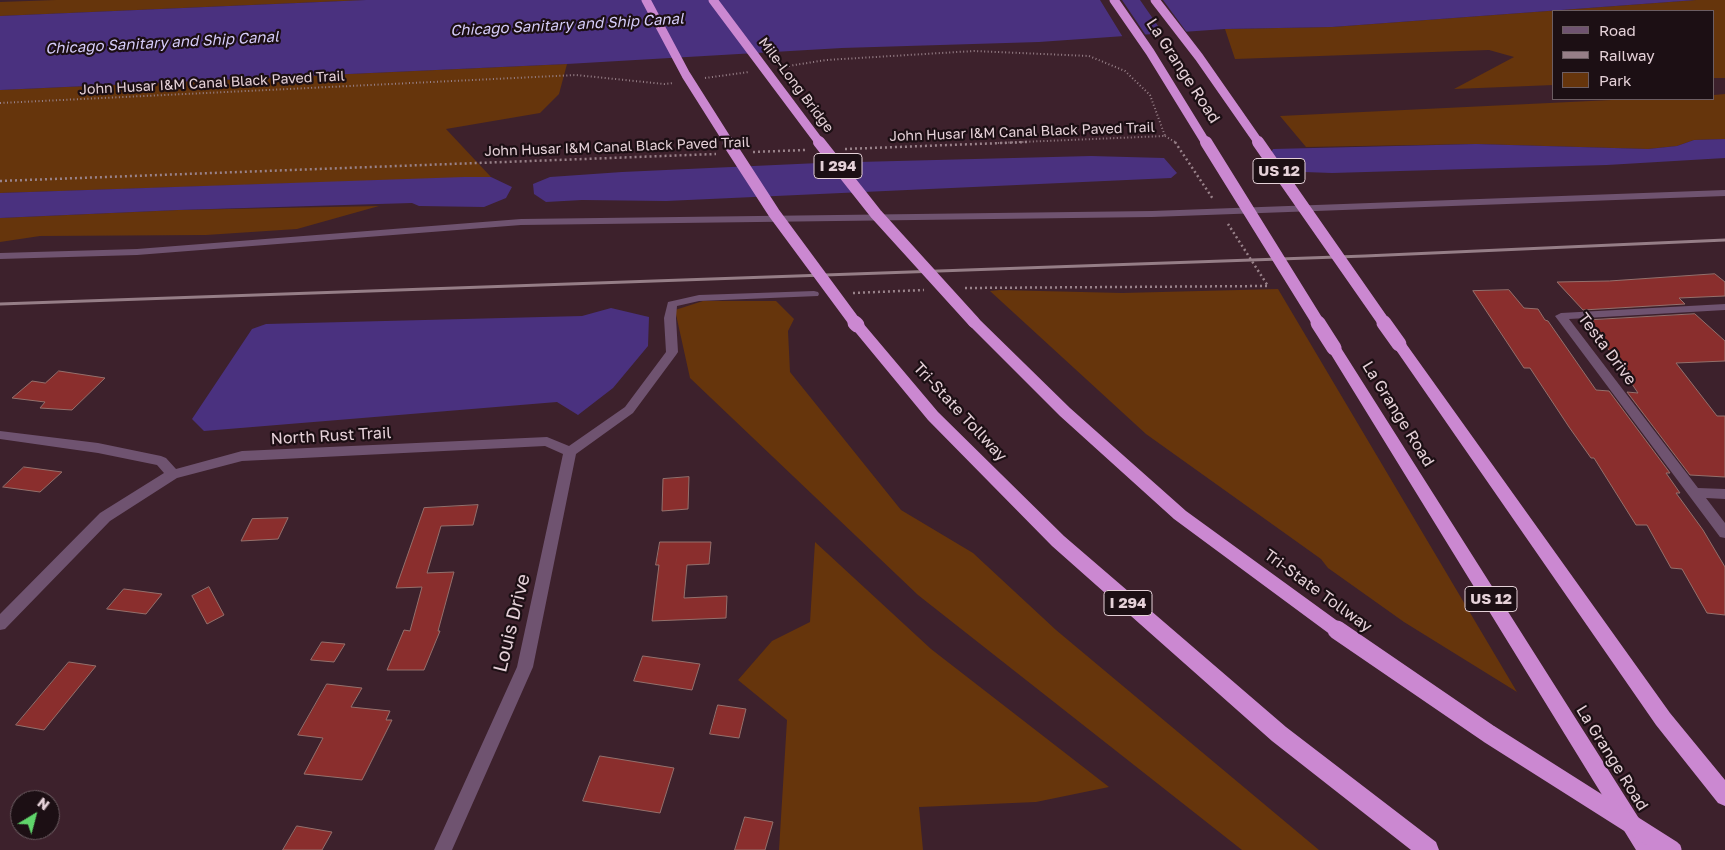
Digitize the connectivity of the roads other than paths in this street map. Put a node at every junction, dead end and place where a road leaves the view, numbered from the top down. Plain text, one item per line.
1 (646, 0) edge
2 (713, 0) edge
3 (1114, 0) edge
4 (1155, 0) edge
5 (1725, 193) edge
6 (0, 256) edge
7 (814, 294) road end
8 (1725, 308) edge
9 (974, 322) joint
10 (0, 435) edge
11 (570, 452) junction
12 (173, 474) junction
13 (1696, 493) junction
14 (1725, 494) edge
15 (1725, 533) edge
16 (0, 624) edge
17 (1725, 796) edge
18 (443, 850) edge
19 (1428, 850) edge
20 (1648, 850) edge
21 (1672, 850) edge

1 - 19 highway, Tri-State Tollway / I 294, bridge
2 - 9 highway, Mile-Long Bridge / I 294, bridge
3 - 20 highway, La Grange Road / US 12, bridge
4 - 17 highway, La Grange Road / US 12, bridge
5 - 6 street
7 - 11 street
8 - 13 street, Testa Drive
9 - 21 highway, Tri-State Tollway / I 294, bridge
10 - 12 street
11 - 12 street, North Rust Trail
11 - 18 street, Louis Drive
12 - 16 street, North Rust Trail
13 - 14 street
13 - 15 street, Testa Drive

